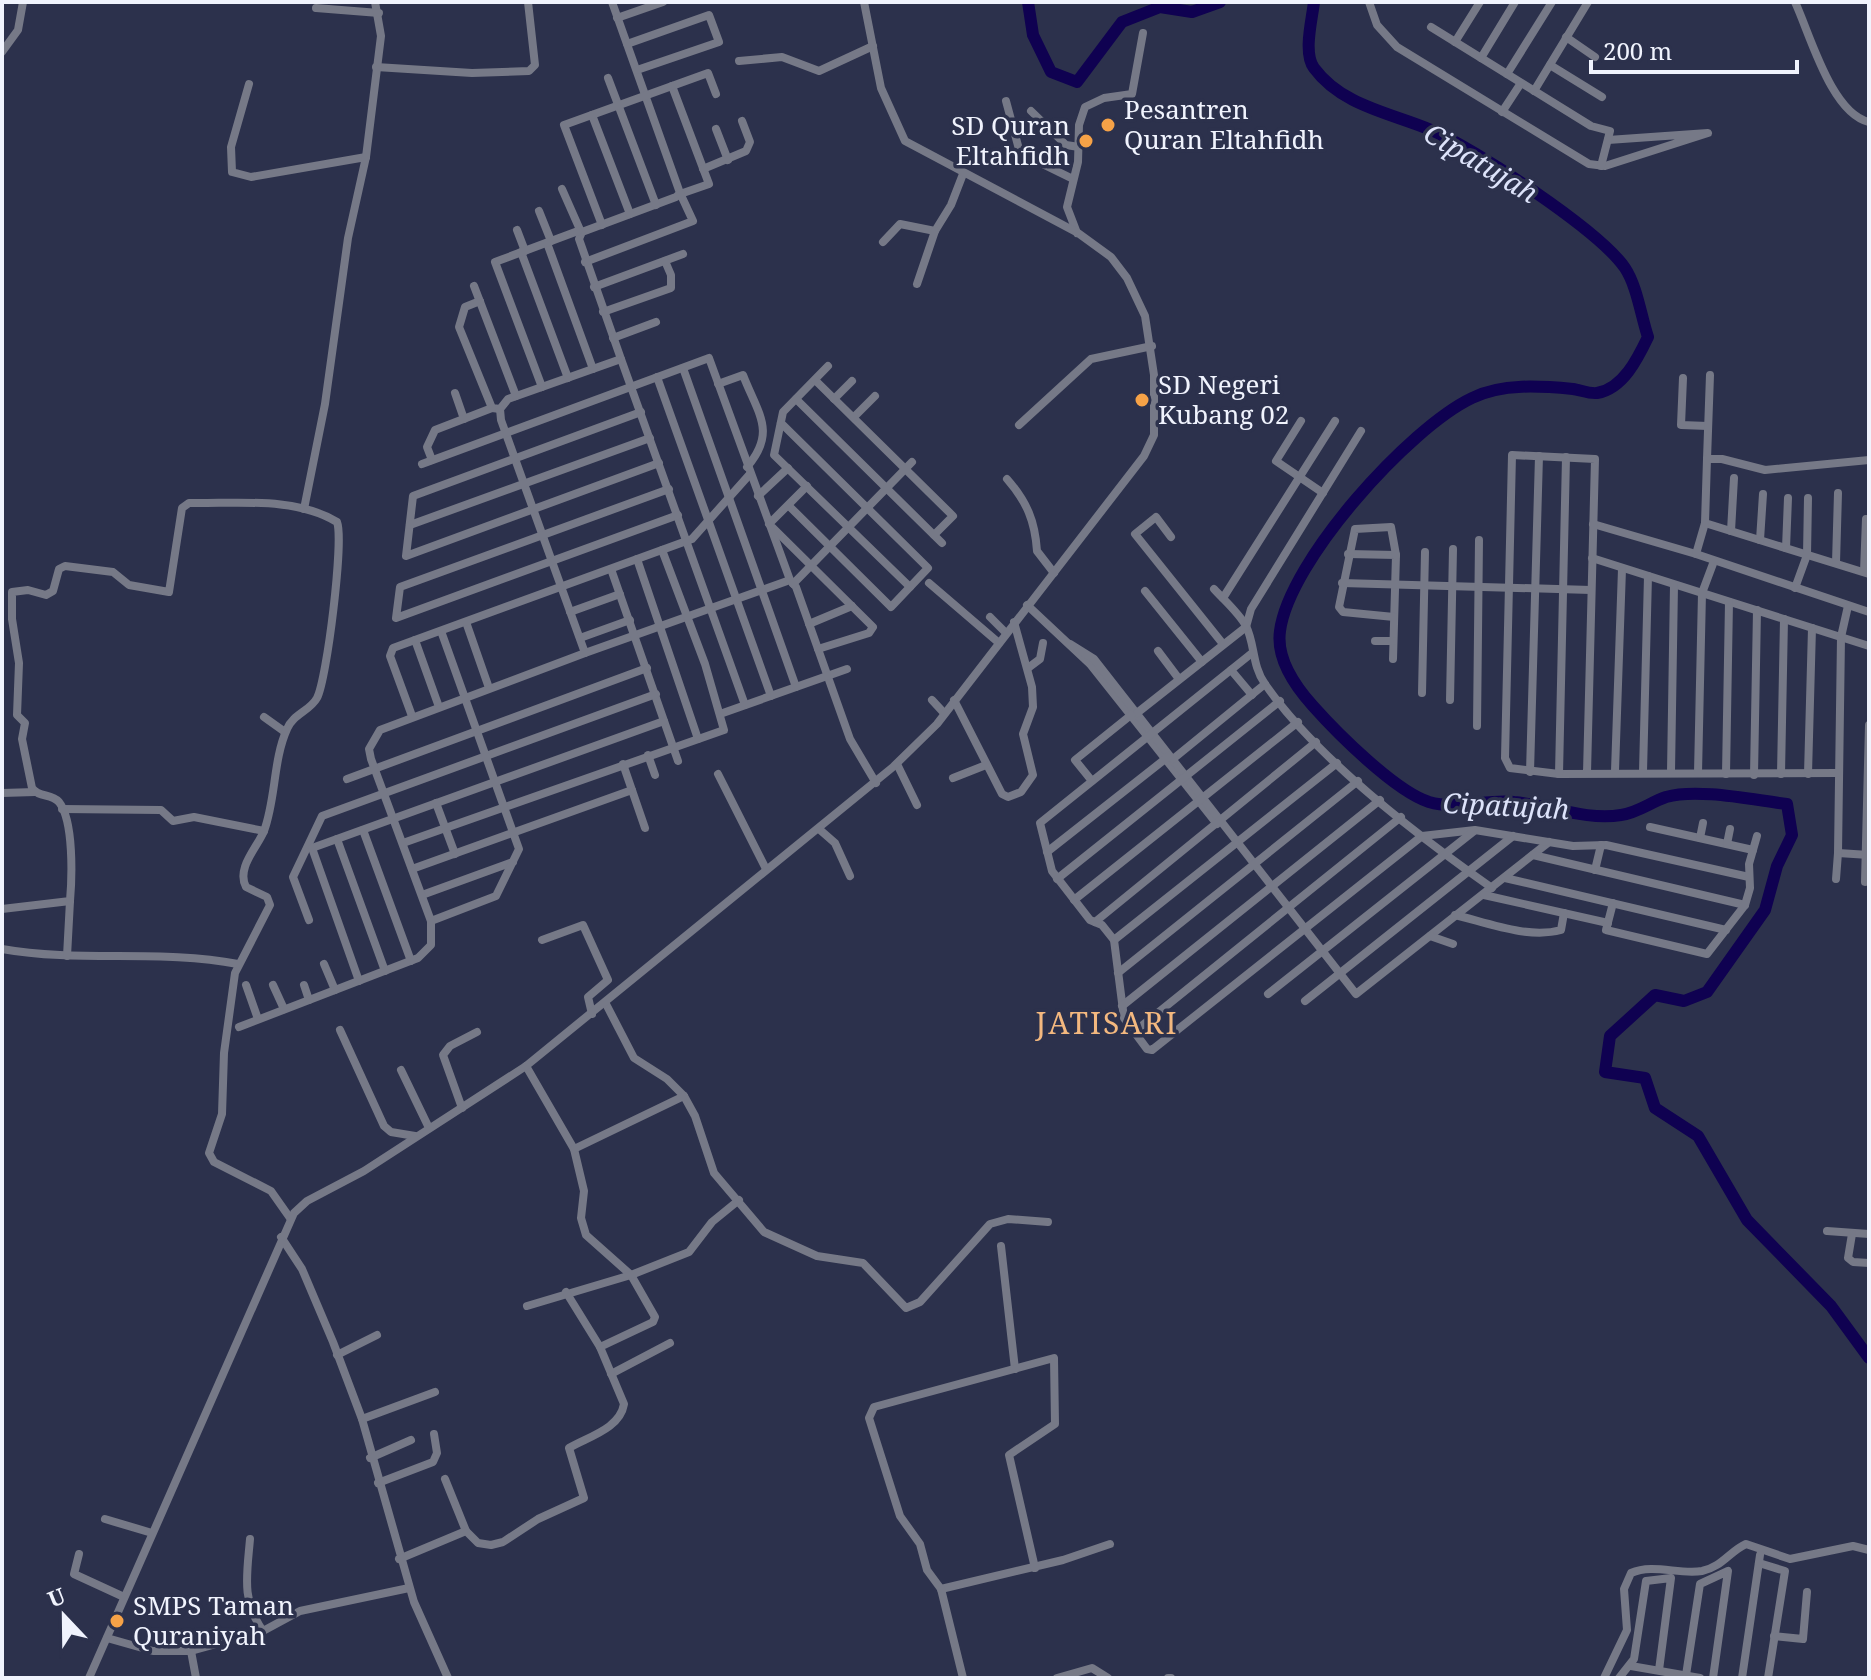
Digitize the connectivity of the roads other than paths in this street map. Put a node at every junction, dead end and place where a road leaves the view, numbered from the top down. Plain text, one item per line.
1 (23, 2) edge
2 (375, 2) edge
3 (528, 2) edge
4 (612, 2) edge
5 (663, 2) edge
6 (864, 2) edge
7 (1369, 2) edge
8 (1480, 2) edge
9 (1515, 2) edge
10 (1552, 2) edge
11 (1588, 2) edge
12 (1795, 2) edge
13 (316, 8) dead end
14 (379, 13) junction
15 (617, 18) junction
16 (1431, 27) dead end
17 (1143, 33) dead end
18 (1566, 37) junction
19 (1455, 42) junction
20 (627, 44) junction
21 (873, 46) junction
22 (2, 52) edge
23 (1595, 57) dead end
24 (1481, 58) junction
25 (739, 61) dead end
26 (1550, 65) junction
27 (376, 67) junction
28 (637, 70) junction
29 (1507, 74) junction
30 (608, 78) dead end
31 (1521, 83) junction
32 (249, 84) dead end
33 (672, 86) junction
34 (1534, 91) junction
35 (716, 94) dead end
36 (646, 95) junction
37 (1602, 97) dead end
38 (1006, 101) dead end
39 (618, 105) junction
40 (1031, 111) dead end
41 (1502, 112) junction
42 (592, 115) junction
43 (742, 121) dead end
44 (1869, 122) edge
45 (716, 129) dead end
46 (1630, 139) junction
47 (1608, 140) junction
48 (1079, 147) junction
49 (1654, 150) junction
50 (366, 157) junction
51 (728, 160) junction
52 (1601, 166) junction
53 (703, 169) junction
54 (963, 174) junction
55 (1073, 179) junction
56 (562, 189) dead end
57 (681, 193) junction
58 (656, 205) junction
59 (539, 211) dead end
60 (630, 214) junction
61 (602, 225) junction
62 (517, 230) dead end
63 (935, 231) junction
64 (580, 232) junction
65 (1078, 233) junction
66 (549, 242) junction
67 (883, 242) dead end
68 (495, 251) dead end
69 (523, 252) junction
70 (683, 254) dead end
71 (499, 261) junction
72 (665, 261) junction
73 (585, 262) junction
74 (917, 284) dead end
75 (474, 286) dead end
76 (594, 287) junction
77 (480, 301) junction
78 (603, 312) junction
79 (656, 322) dead end
80 (613, 338) junction
81 (1152, 346) junction
82 (621, 359) junction
83 (828, 366) dead end
84 (683, 368) junction
85 (593, 369) junction
86 (1710, 375) dead end
87 (657, 377) junction
88 (568, 378) junction
89 (1683, 378) dead end
90 (815, 380) junction
91 (852, 381) dead end
92 (718, 384) junction
93 (542, 387) junction
94 (631, 387) junction
95 (455, 393) dead end
96 (516, 396) junction
97 (875, 396) dead end
98 (796, 399) junction
99 (834, 399) junction
100 (496, 409) junction
101 (641, 412) junction
102 (854, 417) junction
103 (464, 419) junction
104 (1301, 421) dead end
105 (1335, 421) dead end
106 (781, 423) junction
107 (1019, 425) dead end
108 (1708, 426) junction
109 (1361, 431) dead end
110 (505, 433) junction
111 (650, 438) junction
112 (1539, 456) junction
113 (1566, 457) junction
114 (515, 458) junction
115 (1707, 459) junction
116 (432, 460) junction
117 (1869, 460) edge
118 (659, 463) junction
119 (422, 464) dead end
120 (909, 465) junction
121 (788, 468) junction
122 (749, 471) junction
123 (1299, 477) junction
124 (1734, 478) dead end
125 (1007, 479) dead end
126 (525, 483) junction
127 (807, 486) junction
128 (887, 487) junction
129 (669, 489) junction
130 (1323, 493) junction
131 (1838, 493) dead end
132 (1763, 494) dead end
133 (758, 496) junction
134 (729, 498) junction
135 (1788, 498) dead end
136 (1808, 498) dead end
137 (789, 506) junction
138 (869, 506) junction
139 (304, 509) junction
140 (534, 509) junction
141 (678, 515) junction
142 (1866, 519) dead end
143 (709, 520) junction
144 (1705, 523) junction
145 (769, 524) junction
146 (1593, 524) junction
147 (410, 525) junction
148 (850, 526) junction
149 (1731, 531) junction
150 (544, 534) junction
151 (934, 535) junction
152 (1171, 537) dead end
153 (1479, 540) dead end
154 (1760, 540) junction
155 (688, 541) junction
156 (942, 543) dead end
157 (831, 545) junction
158 (1786, 548) junction
159 (1453, 549) dead end
160 (662, 550) junction
161 (1425, 552) dead end
162 (1348, 554) junction
163 (1696, 554) junction
164 (1396, 555) junction
165 (1807, 555) junction
166 (1592, 558) junction
167 (637, 559) junction
168 (552, 560) junction
169 (1714, 561) junction
170 (1836, 563) junction
171 (811, 566) junction
172 (611, 569) junction
173 (1622, 569) junction
174 (1054, 573) junction
175 (1866, 573) edge
176 (1648, 576) junction
177 (792, 582) junction
178 (929, 583) dead end
179 (1342, 583) junction
180 (1674, 585) junction
181 (561, 586) junction
182 (910, 587) junction
183 (1395, 587) junction
184 (1424, 587) junction
185 (763, 588) junction
186 (1795, 588) junction
187 (1214, 589) dead end
188 (1452, 589) junction
189 (1478, 589) junction
190 (1507, 590) junction
191 (1534, 590) junction
192 (1564, 590) junction
193 (1591, 590) junction
194 (1145, 591) dead end
195 (1702, 593) junction
196 (620, 594) junction
197 (737, 598) junction
198 (1223, 598) junction
199 (1729, 602) junction
200 (1027, 605) junction
201 (852, 606) junction
202 (1848, 606) junction
203 (712, 607) junction
204 (1757, 610) junction
205 (570, 612) junction
206 (1869, 612) edge
207 (687, 616) junction
208 (990, 617) dead end
209 (1394, 617) junction
210 (1784, 619) junction
211 (630, 620) junction
212 (466, 622) junction
213 (1014, 622) junction
214 (809, 624) junction
215 (660, 626) junction
216 (1246, 627) junction
217 (1812, 628) junction
218 (441, 631) junction
219 (1006, 633) junction
220 (635, 635) junction
221 (1841, 637) junction
222 (580, 638) junction
223 (415, 640) junction
224 (1375, 641) dead end
225 (1393, 641) junction
226 (999, 643) junction
227 (1043, 643) dead end
228 (1223, 644) junction
229 (1869, 646) edge
230 (818, 649) junction
231 (1158, 651) dead end
232 (585, 653) junction
233 (1252, 653) junction
234 (1393, 659) dead end
235 (1202, 662) junction
236 (647, 668) junction
237 (1028, 668) junction
238 (847, 669) dead end
239 (1231, 670) junction
240 (827, 676) junction
241 (1179, 679) junction
242 (1265, 684) junction
243 (796, 687) junction
244 (489, 688) junction
245 (1422, 693) dead end
246 (656, 694) junction
247 (1252, 695) junction
248 (771, 696) junction
249 (464, 697) junction
250 (932, 700) dead end
251 (954, 700) junction
252 (1450, 700) dead end
253 (1280, 701) junction
254 (745, 705) junction
255 (439, 707) junction
256 (944, 713) junction
257 (720, 714) junction
258 (1134, 714) junction
259 (412, 716) junction
260 (264, 717) dead end
261 (664, 721) junction
262 (1298, 722) junction
263 (1869, 725) edge
264 (1477, 726) dead end
265 (476, 731) junction
266 (285, 732) junction
267 (1150, 735) junction
268 (698, 739) junction
269 (1316, 742) junction
270 (673, 746) junction
271 (648, 755) junction
272 (485, 757) junction
273 (1169, 758) junction
274 (678, 761) dead end
275 (1337, 763) junction
276 (623, 764) junction
277 (897, 764) junction
278 (986, 765) junction
279 (375, 768) junction
280 (1615, 771) junction
281 (1530, 772) junction
282 (1643, 772) junction
283 (1671, 772) junction
284 (1587, 773) junction
285 (1698, 773) junction
286 (1837, 773) junction
287 (718, 774) dead end
288 (1559, 774) junction
289 (1726, 774) junction
290 (1781, 774) junction
291 (1808, 774) junction
292 (655, 775) dead end
293 (1754, 775) junction
294 (953, 778) dead end
295 (1184, 778) junction
296 (347, 779) dead end
297 (1092, 781) junction
298 (1358, 781) junction
299 (494, 782) junction
300 (876, 783) junction
301 (632, 790) junction
302 (35, 792) junction
303 (2, 793) edge
304 (384, 794) junction
305 (1201, 799) junction
306 (1380, 800) junction
307 (436, 803) junction
308 (917, 805) dead end
309 (503, 807) junction
310 (62, 809) junction
311 (408, 813) junction
312 (1401, 817) junction
313 (393, 818) junction
314 (1218, 821) junction
315 (1703, 823) dead end
316 (1650, 827) dead end
317 (445, 828) junction
318 (645, 828) dead end
319 (819, 829) junction
320 (1730, 829) dead end
321 (363, 830) junction
322 (1475, 830) junction
323 (264, 831) junction
324 (513, 833) junction
325 (1422, 836) junction
326 (1513, 836) junction
327 (1757, 836) dead end
328 (1700, 838) junction
329 (337, 839) junction
330 (1549, 842) junction
331 (403, 843) junction
332 (1236, 843) junction
333 (1727, 844) junction
334 (1601, 845) junction
335 (1753, 850) junction
336 (1047, 852) junction
337 (1838, 853) junction
338 (455, 854) junction
339 (1444, 854) junction
340 (1868, 854) edge
341 (1533, 855) junction
342 (513, 862) junction
343 (1253, 865) junction
344 (412, 869) junction
345 (766, 869) junction
346 (1595, 870) junction
347 (1468, 871) junction
348 (850, 876) dead end
349 (1749, 877) junction
350 (1505, 878) junction
351 (1057, 879) junction
352 (1836, 879) dead end
353 (1865, 882) dead end
354 (1270, 886) junction
355 (1492, 888) junction
356 (422, 895) junction
357 (1484, 895) junction
358 (1074, 900) junction
359 (70, 901) junction
360 (1613, 903) junction
361 (1745, 905) junction
362 (1288, 908) junction
363 (2, 909) edge
364 (1564, 913) junction
365 (1455, 915) junction
366 (309, 920) dead end
367 (431, 921) junction
368 (1095, 922) junction
369 (1608, 923) junction
370 (1305, 930) junction
371 (1726, 930) junction
372 (1430, 936) junction
373 (542, 940) dead end
374 (1114, 940) junction
375 (1453, 944) dead end
376 (2, 949) edge
377 (1322, 952) junction
378 (67, 956) junction
379 (411, 961) junction
380 (238, 964) junction
381 (324, 964) dead end
382 (385, 971) junction
383 (1118, 973) junction
384 (1339, 974) junction
385 (359, 981) junction
386 (246, 985) dead end
387 (273, 985) dead end
388 (304, 985) dead end
389 (335, 990) junction
390 (1268, 994) dead end
391 (309, 1000) junction
392 (1305, 1001) dead end
393 (606, 1004) junction
394 (1122, 1006) junction
395 (284, 1009) junction
396 (592, 1014) junction
397 (258, 1019) junction
398 (239, 1027) dead end
399 (340, 1030) dead end
400 (477, 1032) dead end
401 (1134, 1032) junction
402 (526, 1066) junction
403 (401, 1070) dead end
404 (684, 1096) junction
405 (462, 1108) junction
406 (429, 1128) junction
407 (416, 1136) junction
408 (574, 1149) junction
409 (739, 1200) junction
410 (290, 1218) junction
411 (1048, 1222) dead end
412 (1827, 1231) dead end
413 (1852, 1234) junction
414 (1869, 1234) edge
415 (281, 1237) junction
416 (1001, 1246) dead end
417 (1869, 1263) edge
418 (631, 1275) junction
419 (566, 1292) junction
420 (527, 1306) dead end
421 (377, 1335) dead end
422 (670, 1343) dead end
423 (600, 1347) junction
424 (337, 1355) junction
425 (1015, 1369) junction
426 (611, 1374) junction
427 (435, 1392) dead end
428 (362, 1419) junction
429 (434, 1434) dead end
430 (411, 1440) dead end
431 (370, 1458) junction
432 (445, 1479) dead end
433 (378, 1483) junction
434 (105, 1519) dead end
435 (466, 1531) junction
436 (152, 1533) junction
437 (250, 1539) dead end
438 (1110, 1544) dead end
439 (1869, 1550) edge
440 (79, 1554) dead end
441 (399, 1559) junction
442 (1035, 1568) junction
443 (409, 1588) junction
444 (941, 1589) junction
445 (1807, 1592) dead end
446 (124, 1597) junction
447 (263, 1631) junction
448 (1774, 1636) junction
449 (107, 1638) junction
450 (191, 1651) junction
451 (1631, 1666) junction
452 (1659, 1670) junction
453 (1686, 1675) junction
454 (89, 1678) edge
455 (196, 1678) edge
456 (448, 1678) edge
457 (963, 1678) edge
458 (1057, 1678) edge
459 (1108, 1678) edge
460 (1604, 1678) edge
461 (1619, 1678) edge
462 (1700, 1678) edge
463 (1713, 1678) edge
464 (1742, 1678) edge
465 (1768, 1678) edge

1 - 22 street
2 - 14 street
3 - 27 street
4 - 15 street
5 - 15 street
6 - 21 street
7 - 41 street
8 - 19 street
9 - 24 street
10 - 29 street
11 - 18 street
12 - 44 street
13 - 14 street
14 - 27 street
15 - 20 street
16 - 19 street
17 - 48 street
18 - 23 street
18 - 26 street
19 - 24 street
20 - 28 street
20 - 28 street
21 - 25 street
21 - 54 street
24 - 29 street
26 - 34 street
26 - 37 street
27 - 50 street
28 - 36 street
29 - 31 street
30 - 39 street
31 - 34 street
31 - 41 street
32 - 50 street
33 - 35 street
33 - 36 street
33 - 53 street
34 - 47 street
36 - 39 street
36 - 57 street
38 - 55 street
39 - 42 street
39 - 58 street
40 - 48 street
41 - 52 street
42 - 60 street
42 - 61 street
43 - 51 street
45 - 51 street
46 - 47 street
46 - 49 street
46 - 49 street
47 - 52 street
48 - 55 street
49 - 52 street
50 - 139 street
51 - 53 street
53 - 57 street
54 - 63 street
54 - 65 street
55 - 65 street
56 - 64 street
57 - 58 street
57 - 73 street
58 - 60 street
59 - 66 street
60 - 61 street
61 - 64 street
62 - 69 street
63 - 67 street
63 - 74 street
64 - 66 street
64 - 73 street
65 - 81 street
66 - 69 street
66 - 85 street
68 - 71 street
69 - 71 street
69 - 88 street
70 - 72 street
71 - 93 street
72 - 76 street
72 - 78 street
73 - 76 street
75 - 77 street
76 - 78 street
77 - 96 street
77 - 100 street
78 - 80 street
79 - 80 street
80 - 82 street
81 - 107 street
81 - 174 street
82 - 85 street
82 - 94 street
83 - 90 street
84 - 87 street
84 - 92 street
84 - 134 street
85 - 88 street
86 - 108 street
87 - 94 street
87 - 143 street
88 - 93 street
89 - 108 street
90 - 98 street
90 - 99 street
91 - 99 street
92 - 122 street
92 - 122 street
93 - 96 street
94 - 101 street
94 - 110 street
95 - 103 street
96 - 100 street
97 - 102 street
98 - 106 street
98 - 128 street
99 - 102 street
100 - 103 street
100 - 110 street
101 - 111 street
101 - 114 street
102 - 120 street
103 - 116 street
104 - 123 street
105 - 123 street
106 - 121 street
106 - 138 street
108 - 115 street
109 - 130 street
110 - 114 street
110 - 116 street
111 - 118 street
111 - 126 street
112 - 113 street
112 - 190 street
112 - 191 street
113 - 146 street
113 - 192 street
114 - 126 street
114 - 147 street
115 - 117 street
115 - 144 street
116 - 119 street
118 - 129 street
118 - 140 street
120 - 128 street
120 - 151 street
121 - 127 street
121 - 133 street
122 - 133 street
122 - 134 street
123 - 130 street
123 - 198 street
124 - 149 street
125 - 174 street
126 - 140 street
126 - 147 street
127 - 137 street
127 - 148 street
128 - 138 street
128 - 151 street
129 - 141 street
129 - 150 street
130 - 216 street
131 - 170 street
132 - 154 street
133 - 145 street
134 - 143 street
134 - 185 street
135 - 158 street
136 - 165 street
137 - 145 street
137 - 157 street
138 - 148 street
138 - 182 street
139 - 266 street
139 - 302 street
140 - 147 street
140 - 150 street
141 - 155 street
141 - 168 street
142 - 175 street
143 - 155 street
143 - 197 street
144 - 149 street
144 - 163 street
145 - 171 street
145 - 177 street
146 - 163 street
146 - 166 street
148 - 157 street
148 - 182 street
149 - 154 street
150 - 168 street
150 - 168 street
151 - 156 street
152 - 228 street
153 - 189 street
154 - 158 street
155 - 160 street
155 - 203 street
157 - 171 street
157 - 182 street
158 - 165 street
159 - 188 street
160 - 167 street
160 - 207 street
161 - 184 street
162 - 164 street
162 - 164 street
162 - 179 street
163 - 169 street
164 - 183 street
165 - 170 street
165 - 186 street
166 - 173 street
166 - 193 street
167 - 172 street
167 - 215 street
168 - 181 street
169 - 186 street
169 - 195 street
170 - 175 street
171 - 177 street
171 - 201 street
172 - 181 street
172 - 196 street
173 - 176 street
173 - 280 street
174 - 200 street
176 - 180 street
176 - 282 street
177 - 185 street
177 - 214 street
178 - 226 street
179 - 183 street
179 - 209 street
180 - 195 street
180 - 283 street
181 - 205 street
181 - 212 street
183 - 184 street
183 - 209 street
184 - 188 street
184 - 245 street
185 - 197 street
185 - 243 street
186 - 202 street
187 - 198 street
188 - 189 street
188 - 252 street
189 - 190 street
189 - 264 street
190 - 191 street
190 - 281 street
191 - 192 street
191 - 281 street
192 - 193 street
192 - 288 street
193 - 284 street
194 - 235 street
195 - 199 street
195 - 285 street
196 - 205 street
196 - 211 street
197 - 203 street
197 - 248 street
198 - 216 street
199 - 204 street
199 - 289 street
200 - 213 street
200 - 258 street
201 - 214 street
201 - 230 street
202 - 206 street
202 - 221 street
203 - 207 street
203 - 254 street
204 - 210 street
204 - 293 street
205 - 222 street
207 - 215 street
207 - 257 street
208 - 219 street
209 - 225 street
210 - 217 street
210 - 290 street
211 - 220 street
211 - 222 street
212 - 218 street
212 - 244 street
213 - 219 street
213 - 237 street
214 - 230 street
215 - 220 street
215 - 268 street
216 - 228 street
216 - 233 street
217 - 221 street
217 - 291 street
218 - 223 street
218 - 249 street
219 - 226 street
220 - 232 street
220 - 236 street
221 - 229 street
221 - 286 street
222 - 232 street
223 - 255 street
223 - 259 street
224 - 225 street
225 - 234 street
226 - 251 street
227 - 237 street
228 - 235 street
230 - 240 street
231 - 241 street
232 - 244 street
233 - 239 street
233 - 242 street
235 - 241 street
236 - 246 street
236 - 265 street
237 - 278 street
238 - 240 street
239 - 247 street
239 - 267 street
240 - 243 street
240 - 300 street
241 - 258 street
242 - 247 street
242 - 253 street
243 - 248 street
244 - 249 street
246 - 261 street
246 - 272 street
247 - 273 street
248 - 254 street
249 - 255 street
249 - 265 street
250 - 256 street
251 - 256 street
251 - 278 street
253 - 262 street
253 - 295 street
254 - 257 street
255 - 259 street
256 - 277 street
257 - 268 street
258 - 267 street
258 - 297 street
259 - 279 street
260 - 266 street
261 - 270 street
261 - 299 street
262 - 269 street
262 - 305 street
263 - 340 street
265 - 272 street
265 - 279 street
266 - 323 street
267 - 273 street
267 - 297 street
268 - 270 street
269 - 275 street
269 - 314 street
270 - 271 street
270 - 274 street
271 - 276 street
271 - 292 street
272 - 299 street
272 - 304 street
273 - 295 street
273 - 336 street
275 - 298 street
275 - 332 street
276 - 301 street
276 - 309 street
277 - 300 street
277 - 308 street
278 - 294 street
279 - 296 street
279 - 304 street
280 - 282 street
280 - 284 street
281 - 288 street
282 - 283 street
283 - 285 street
284 - 288 street
285 - 289 street
286 - 291 street
286 - 337 street
287 - 345 street
289 - 293 street
290 - 291 street
290 - 293 street
295 - 305 street
295 - 351 street
297 - 336 street
298 - 306 street
298 - 343 street
299 - 307 street
299 - 309 street
299 - 311 street
300 - 319 street
301 - 318 street
301 - 324 street
302 - 303 street
302 - 310 street
304 - 313 street
304 - 366 street
305 - 314 street
305 - 358 street
306 - 312 street
306 - 354 street
307 - 311 street
307 - 317 street
309 - 317 street
309 - 324 street
310 - 323 street
310 - 359 street
311 - 313 street
312 - 325 street
312 - 362 street
313 - 321 street
313 - 331 street
314 - 332 street
314 - 368 street
315 - 328 street
316 - 328 street
317 - 331 street
317 - 338 street
319 - 345 street
319 - 348 street
320 - 333 street
321 - 329 street
321 - 379 street
322 - 325 street
322 - 326 street
322 - 339 street
323 - 380 street
324 - 338 street
324 - 342 street
325 - 339 street
325 - 370 street
326 - 330 street
326 - 347 street
327 - 335 street
328 - 333 street
329 - 382 street
329 - 385 street
330 - 334 street
330 - 341 street
331 - 344 street
332 - 343 street
332 - 374 street
333 - 335 street
334 - 346 street
334 - 349 street
335 - 349 street
336 - 351 street
337 - 340 street
337 - 352 street
338 - 344 street
339 - 347 street
339 - 377 street
340 - 353 street
341 - 346 street
341 - 350 street
342 - 356 street
342 - 367 street
343 - 354 street
343 - 383 street
344 - 356 street
345 - 393 street
346 - 361 street
347 - 355 street
347 - 384 street
349 - 361 street
350 - 355 street
350 - 360 street
351 - 358 street
354 - 362 street
354 - 394 street
355 - 357 street
356 - 367 street
357 - 364 street
357 - 365 street
358 - 368 street
359 - 363 street
359 - 378 street
360 - 369 street
360 - 371 street
361 - 371 street
362 - 370 street
362 - 401 street
364 - 365 street
364 - 369 street
365 - 372 street
367 - 379 street
368 - 374 street
369 - 371 street
370 - 377 street
370 - 401 street
372 - 375 street
372 - 384 street
373 - 396 street
374 - 383 street
376 - 378 street
377 - 384 street
377 - 390 street
378 - 380 street
379 - 382 street
380 - 410 street
381 - 389 street
382 - 385 street
383 - 394 street
384 - 392 street
385 - 389 street
386 - 397 street
387 - 395 street
388 - 391 street
389 - 391 street
391 - 395 street
393 - 396 street
393 - 404 street
394 - 401 street
395 - 397 street
396 - 402 street
397 - 398 street
399 - 407 street
400 - 405 street
402 - 405 street
402 - 408 street
403 - 406 street
404 - 408 street
404 - 409 street
405 - 406 street
406 - 407 street
407 - 410 street
408 - 418 street
409 - 411 street
409 - 418 street
410 - 415 street
412 - 413 street
413 - 414 street
413 - 417 street
415 - 424 street
415 - 436 street
416 - 425 street
418 - 419 street
418 - 423 street
419 - 420 street
419 - 423 street
421 - 424 street
422 - 426 street
423 - 426 street
424 - 428 street
425 - 442 street
425 - 444 street
426 - 435 street
427 - 428 street
428 - 431 street
429 - 433 street
430 - 431 street
431 - 433 street
432 - 435 street
433 - 441 street
434 - 436 street
435 - 441 street
436 - 446 street
437 - 447 street
438 - 442 street
439 - 460 street
440 - 446 street
441 - 443 street
442 - 444 street
443 - 447 street
443 - 456 street
444 - 457 street
445 - 448 street
446 - 449 street
447 - 450 street
448 - 464 street
448 - 465 street
449 - 450 street
449 - 454 street
450 - 455 street
451 - 452 street
451 - 452 street
451 - 461 street
452 - 453 street
453 - 462 street
453 - 463 street
458 - 459 street

